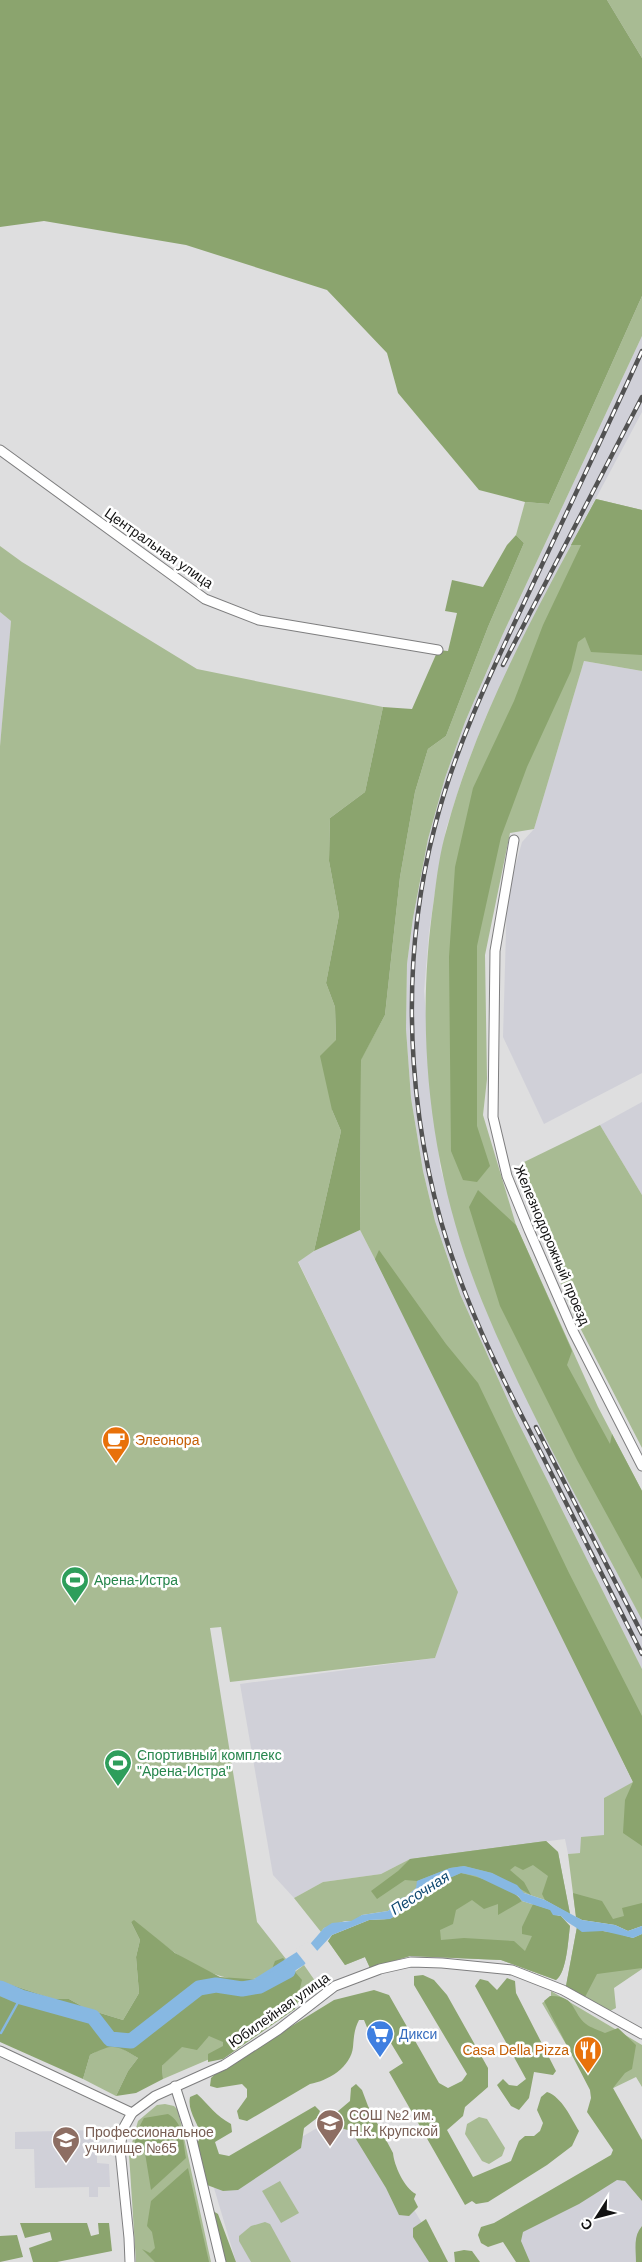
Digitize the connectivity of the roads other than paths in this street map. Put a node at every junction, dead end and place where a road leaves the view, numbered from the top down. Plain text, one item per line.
1 (0, 450) edge
2 (438, 650) dead end
3 (514, 840) dead end
4 (642, 1466) edge
5 (642, 2034) edge
6 (0, 2051) edge
7 (175, 2086) junction
8 (132, 2113) junction
9 (130, 2262) edge
10 (222, 2262) edge

1 - 2 street, Центральная улица
3 - 4 street, Железнодорожный проезд
5 - 7 street, Юбилейная улица
6 - 8 street
7 - 8 street, Юбилейная улица
7 - 10 street
8 - 9 street

